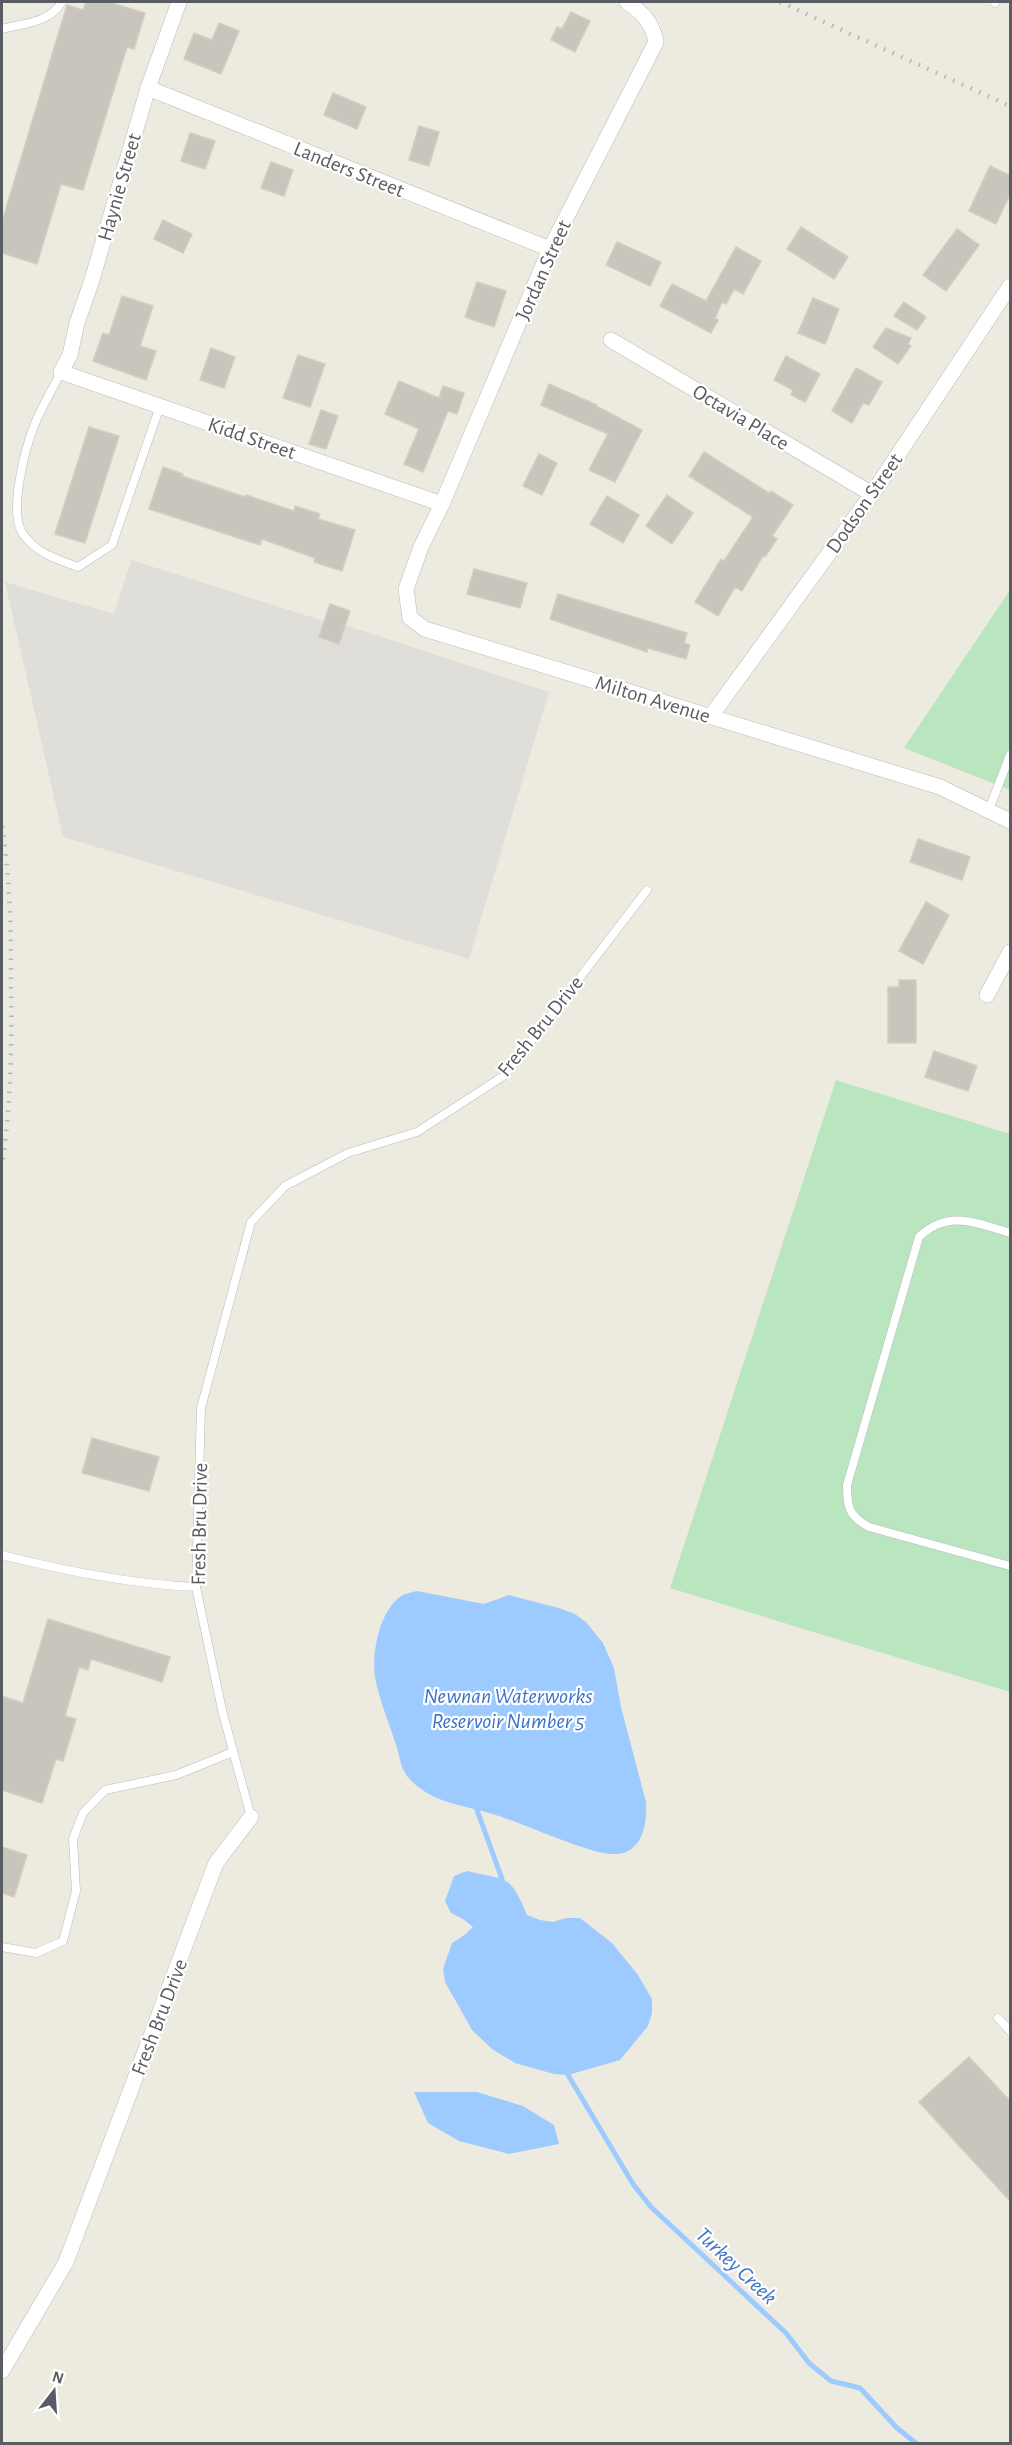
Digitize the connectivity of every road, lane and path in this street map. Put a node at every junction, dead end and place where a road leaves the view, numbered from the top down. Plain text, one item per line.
1 (62, 2) edge
2 (179, 2) edge
3 (627, 2) edge
4 (2, 29) edge
5 (148, 88) junction
6 (549, 249) junction
7 (1011, 286) edge
8 (611, 340) dead end
9 (61, 372) junction
10 (160, 406) junction
11 (872, 494) junction
12 (442, 504) junction
13 (711, 716) junction
14 (1011, 755) edge
15 (989, 810) junction
16 (1011, 821) edge
17 (647, 890) dead end
18 (1011, 952) edge
19 (987, 995) dead end
20 (1011, 1233) edge
21 (2, 1555) edge
22 (1011, 1566) edge
23 (196, 1587) junction
24 (233, 1752) junction
25 (251, 1817) joint
26 (2, 1947) edge
27 (998, 2018) dead end
28 (1011, 2031) edge
29 (2, 2371) edge

1 - 4 lane
2 - 5 street, Haynie Street
3 - 6 street, Jordan Street
5 - 6 street, Landers Street
5 - 9 street, Haynie Street
6 - 12 street, Jordan Street
7 - 11 street, Dodson Street
8 - 11 street, Octavia Place
9 - 10 street, Kidd Street
9 - 10 lane
10 - 12 street, Kidd Street
11 - 13 street, Dodson Street
12 - 13 street, Milton Avenue
13 - 15 street, Milton Avenue
14 - 15 lane
15 - 16 street, Milton Avenue
17 - 23 lane, Fresh Bru Drive
18 - 19 street
20 - 22 lane
21 - 23 lane
23 - 24 lane, Fresh Bru Drive
24 - 25 lane, Fresh Bru Drive
24 - 26 lane
25 - 29 street, Fresh Bru Drive
27 - 28 lane

